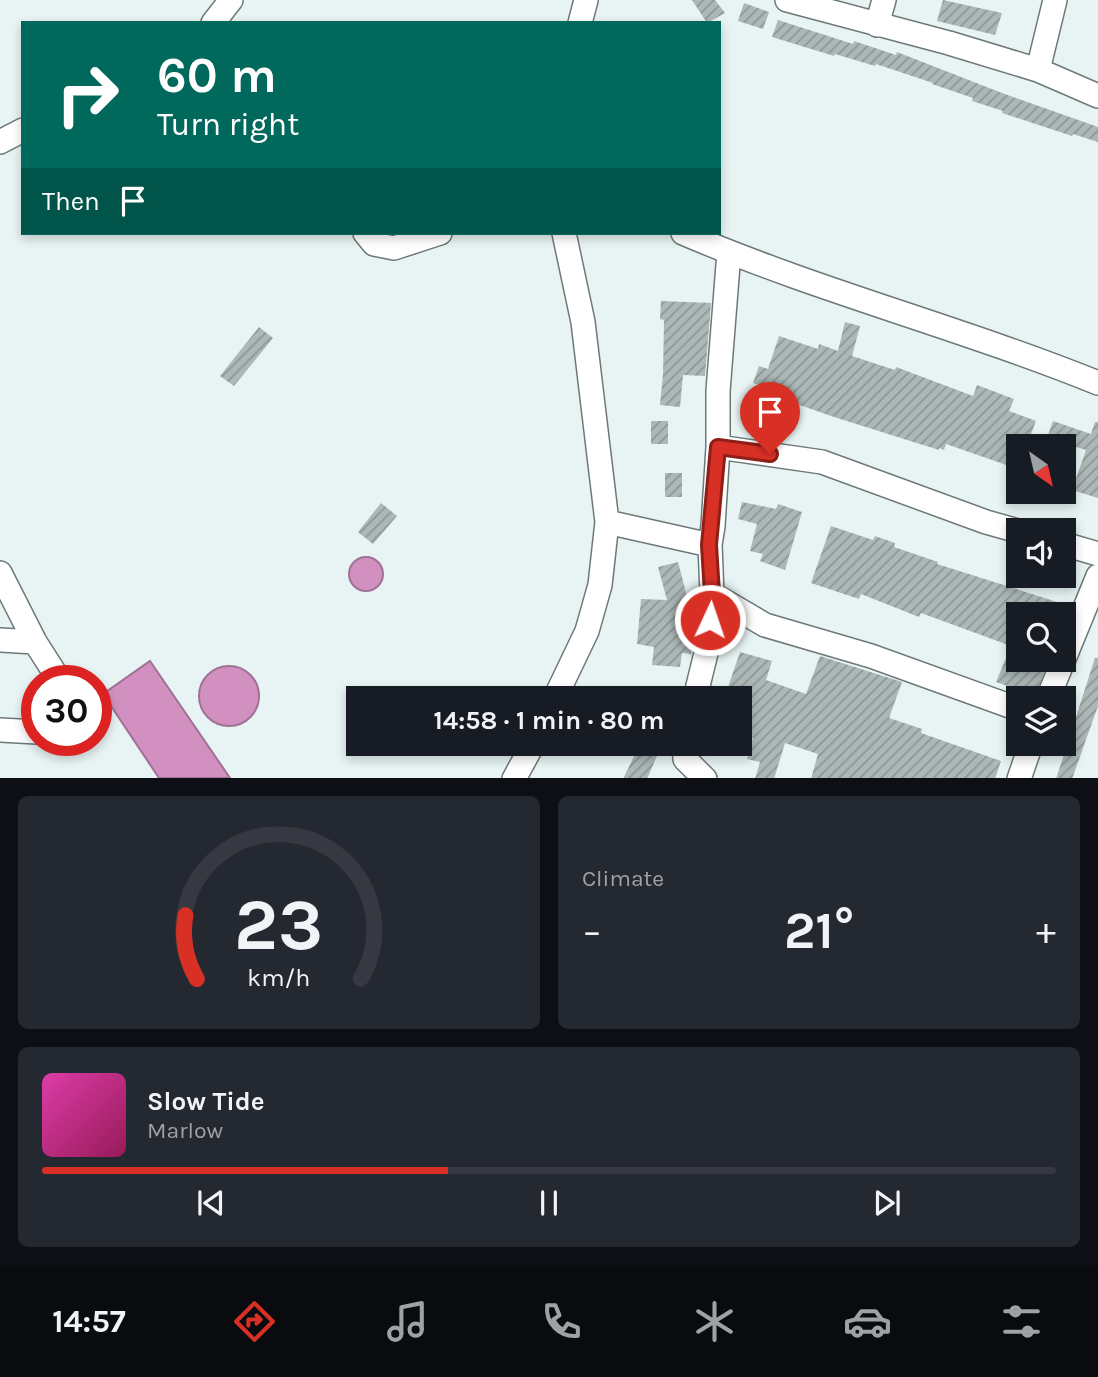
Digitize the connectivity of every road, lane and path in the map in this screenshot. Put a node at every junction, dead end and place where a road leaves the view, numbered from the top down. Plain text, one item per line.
1 (231, 0) edge
2 (586, 0) edge
3 (787, 0) edge
4 (884, 0) edge
5 (1055, 0) edge
6 (215, 21) edge
7 (581, 21) edge
8 (877, 25) junction
9 (1038, 70) junction
10 (1098, 96) edge
11 (21, 131) edge
12 (0, 142) edge
13 (367, 235) edge
14 (433, 235) edge
15 (564, 235) edge
16 (688, 235) edge
17 (729, 252) junction
18 (1098, 383) edge
19 (718, 447) junction
20 (607, 522) junction
21 (1006, 528) edge
22 (709, 545) junction
23 (1076, 548) edge
24 (1098, 554) edge
25 (0, 573) edge
26 (1098, 576) edge
27 (712, 594) junction
28 (0, 640) edge
29 (35, 642) junction
30 (50, 665) edge
31 (561, 686) edge
32 (698, 686) edge
33 (1053, 686) edge
34 (1006, 705) edge
35 (0, 730) edge
36 (21, 731) edge
37 (526, 756) edge
38 (685, 756) edge
39 (1027, 756) edge
40 (515, 778) edge
41 (704, 778) edge
42 (1019, 778) edge

1 - 6 street
2 - 7 street
3 - 8 street
4 - 8 street
5 - 9 street
8 - 9 street
9 - 10 street
11 - 12 street
13 - 14 street
15 - 20 street
16 - 17 street
17 - 18 street
17 - 19 street
19 - 21 street
19 - 22 street
20 - 22 street
20 - 31 street
22 - 27 street
23 - 24 street
25 - 29 street
26 - 33 street
27 - 32 street
27 - 34 street
28 - 29 street
29 - 30 street
35 - 36 street
37 - 40 street
38 - 41 street
39 - 42 street

